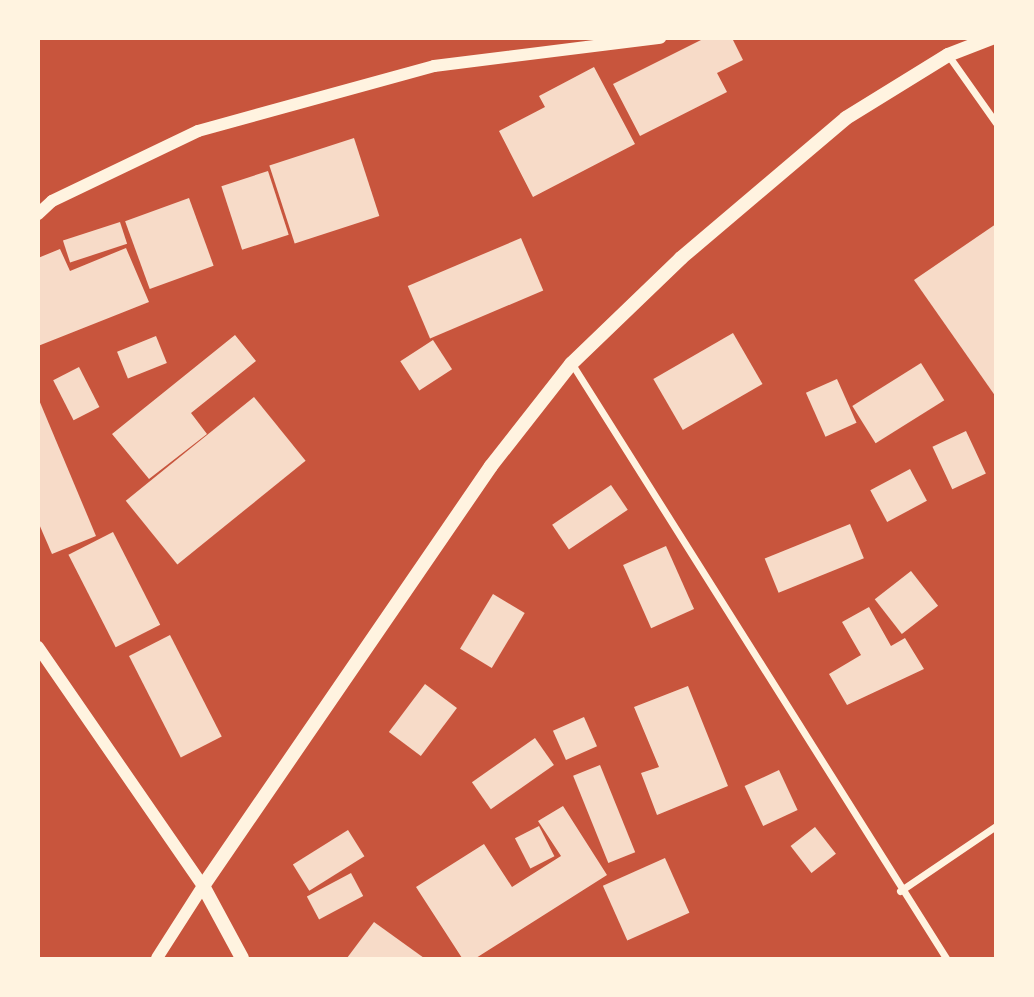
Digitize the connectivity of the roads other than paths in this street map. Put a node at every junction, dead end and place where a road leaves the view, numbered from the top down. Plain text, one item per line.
1 (660, 38) edge
2 (992, 38) edge
3 (948, 55) junction
4 (996, 123) edge
5 (38, 214) edge
6 (571, 363) junction
7 (38, 647) edge
8 (996, 826) edge
9 (203, 886) junction
10 (900, 891) junction
11 (157, 958) edge
12 (242, 958) edge
13 (946, 958) edge

1 - 5 street
2 - 3 main road
3 - 4 street
3 - 6 main road
6 - 9 main road
6 - 10 street
7 - 9 street
8 - 10 street
9 - 11 street
9 - 12 main road
10 - 13 street

